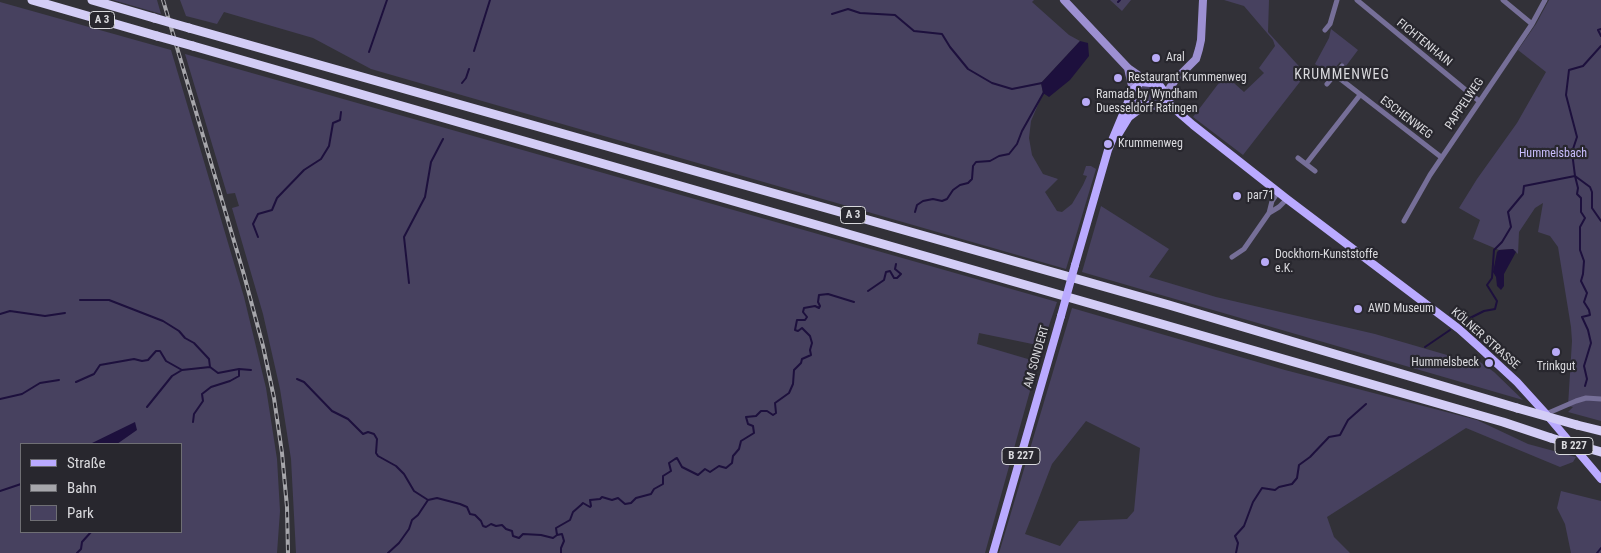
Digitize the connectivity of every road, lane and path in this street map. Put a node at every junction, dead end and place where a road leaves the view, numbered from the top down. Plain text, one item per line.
1 (32, 0) edge
2 (92, 0) edge
3 (1064, 0) edge
4 (1203, 0) edge
5 (1337, 0) edge
6 (1357, 0) edge
7 (1503, 0) edge
8 (1545, 0) edge
9 (1532, 24) junction
10 (1325, 30) dead end
11 (1342, 66) dead end
12 (1128, 68) junction
13 (1334, 74) junction
14 (1175, 80) junction
15 (1148, 82) junction
16 (1326, 84) dead end
17 (1160, 86) junction
18 (1132, 91) junction
19 (1360, 95) junction
20 (1166, 96) junction
21 (1479, 101) junction
22 (1145, 105) junction
23 (1158, 106) junction
24 (1178, 112) junction
25 (1441, 157) junction
26 (1298, 158) dead end
27 (1306, 164) junction
28 (1104, 167) junction
29 (1315, 171) dead end
30 (1278, 192) junction
31 (1287, 199) junction
32 (1269, 213) junction
33 (1404, 222) dead end
34 (1232, 257) dead end
35 (1601, 398) edge
36 (1546, 414) junction
37 (1601, 431) edge
38 (1601, 452) edge
39 (1601, 479) edge
40 (993, 553) edge

1 - 38 highway, A 3, bridge
2 - 37 highway, A 3, bridge
3 - 12 main road
4 - 14 main road
5 - 10 street
6 - 21 street, FICHTENHAIN
7 - 9 street
8 - 9 street, PAPPELWEG
9 - 21 street, PAPPELWEG
11 - 13 street
12 - 15 main road
12 - 18 main road
13 - 16 street
13 - 19 street, ESCHENWEG
14 - 17 main road
14 - 20 main road
15 - 17 main road
15 - 18 main road
17 - 20 main road, B 227
18 - 22 main road
18 - 28 main road, AM SONDERT / B 227
19 - 25 street, ESCHENWEG
19 - 27 street
20 - 23 main road
20 - 24 main road, KÖLNER STRASSE / B 227
21 - 25 street, PAPPELWEG
22 - 23 main road, B 227
22 - 28 main road, AM SONDERT / B 227
23 - 24 main road, KÖLNER STRASSE / B 227
24 - 30 main road, KÖLNER STRASSE / B 227
25 - 33 street, PAPPELWEG
26 - 27 street
27 - 29 street
28 - 40 main road, AM SONDERT / B 227, bridge
30 - 31 main road, KÖLNER STRASSE / B 227
30 - 32 street
31 - 32 street
31 - 36 main road, KÖLNER STRASSE / B 227
32 - 34 street
35 - 36 street
36 - 39 main road, KÖLNER STRASSE / B 227

